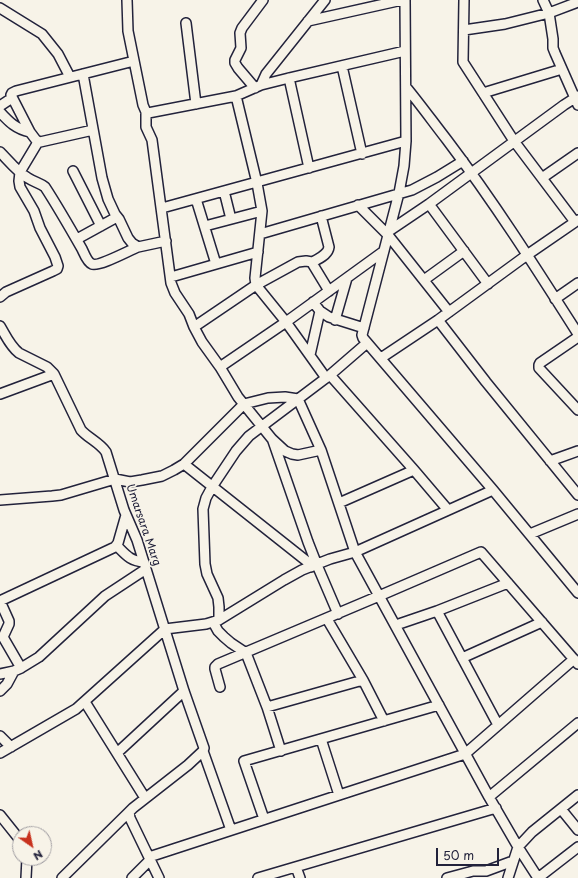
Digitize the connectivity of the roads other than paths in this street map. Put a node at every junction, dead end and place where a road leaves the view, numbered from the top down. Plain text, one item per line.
1 (127, 0) edge
2 (263, 0) edge
3 (325, 0) edge
4 (403, 0) edge
5 (464, 0) edge
6 (542, 0) edge
7 (578, 2) edge
8 (0, 8) edge
9 (549, 13) junction
10 (308, 21) junction
11 (186, 23) dead end
12 (464, 30) junction
13 (406, 51) junction
14 (134, 61) junction
15 (342, 66) junction
16 (562, 68) junction
17 (83, 74) junction
18 (70, 77) junction
19 (289, 78) junction
20 (258, 86) junction
21 (406, 87) junction
22 (483, 93) junction
23 (236, 96) junction
24 (12, 98) junction
25 (577, 99) edge
26 (196, 104) junction
27 (0, 106) edge
28 (0, 112) edge
29 (146, 112) junction
30 (93, 130) junction
31 (30, 132) junction
32 (406, 141) junction
33 (514, 141) junction
34 (38, 142) junction
35 (0, 152) edge
36 (578, 153) edge
37 (362, 154) junction
38 (463, 161) junction
39 (309, 168) junction
40 (73, 171) dead end
41 (20, 172) junction
42 (471, 173) junction
43 (542, 178) junction
44 (257, 182) junction
45 (224, 191) junction
46 (399, 193) junction
47 (196, 199) junction
48 (429, 204) junction
49 (358, 205) junction
50 (162, 208) junction
51 (262, 211) junction
52 (321, 216) junction
53 (117, 217) junction
54 (231, 219) junction
55 (577, 221) edge
56 (101, 226) junction
57 (205, 226) junction
58 (389, 233) junction
59 (260, 234) junction
60 (77, 239) junction
61 (166, 241) junction
62 (138, 247) junction
63 (384, 251) junction
64 (464, 251) junction
65 (258, 252) junction
66 (527, 255) junction
67 (312, 262) junction
68 (216, 264) junction
69 (171, 277) junction
70 (347, 278) junction
71 (424, 280) junction
72 (578, 283) edge
73 (488, 284) junction
74 (256, 285) junction
75 (329, 291) junction
76 (0, 297) edge
77 (555, 298) junction
78 (312, 302) junction
79 (320, 311) junction
80 (449, 312) junction
81 (335, 320) junction
82 (438, 320) junction
83 (286, 322) junction
84 (0, 326) edge
85 (194, 327) junction
86 (364, 328) junction
87 (578, 334) edge
88 (578, 337) edge
89 (367, 343) junction
90 (310, 355) junction
91 (380, 358) junction
92 (220, 367) junction
93 (54, 374) junction
94 (328, 376) junction
95 (0, 394) edge
96 (298, 399) junction
97 (244, 404) junction
98 (578, 410) edge
99 (262, 426) junction
100 (272, 440) junction
101 (321, 450) junction
102 (578, 451) edge
103 (550, 461) junction
104 (184, 464) junction
105 (414, 470) junction
106 (115, 479) junction
107 (212, 486) junction
108 (493, 490) junction
109 (578, 494) edge
110 (0, 500) edge
111 (339, 503) junction
112 (448, 510) junction
113 (578, 514) edge
114 (126, 515) junction
115 (530, 534) junction
116 (117, 546) junction
117 (355, 552) junction
118 (145, 565) junction
119 (314, 566) junction
120 (508, 583) junction
121 (578, 594) edge
122 (379, 596) junction
123 (0, 601) edge
124 (437, 611) junction
125 (338, 614) junction
126 (327, 619) junction
127 (216, 621) junction
128 (542, 622) junction
129 (396, 624) junction
130 (165, 629) junction
131 (246, 653) junction
132 (462, 658) junction
133 (576, 661) edge
134 (18, 669) junction
135 (0, 674) edge
136 (363, 680) junction
137 (220, 687) dead end
138 (0, 691) edge
139 (184, 691) junction
140 (85, 702) junction
141 (439, 705) junction
142 (267, 707) junction
143 (384, 721) junction
144 (578, 723) edge
145 (498, 725) junction
146 (0, 736) edge
147 (321, 740) junction
148 (11, 747) junction
149 (203, 751) junction
150 (281, 751) junction
151 (0, 753) edge
152 (117, 753) junction
153 (465, 754) junction
154 (339, 795) junction
155 (578, 795) edge
156 (489, 797) junction
157 (145, 798) junction
158 (496, 808) junction
159 (561, 809) junction
160 (130, 812) junction
161 (0, 815) edge
162 (264, 819) junction
163 (12, 830) edge
164 (231, 830) junction
165 (578, 830) edge
166 (518, 847) junction
167 (578, 847) edge
168 (150, 858) junction
169 (513, 861) junction
170 (27, 866) edge
171 (296, 867) junction
172 (487, 874) edge
173 (26, 878) edge
174 (62, 878) edge
175 (132, 878) edge
176 (159, 878) edge
177 (258, 878) edge
178 (300, 878) edge
179 (448, 878) edge
180 (508, 878) edge
181 (538, 878) edge

1 - 14 street
2 - 20 street
3 - 10 street
4 - 10 street
4 - 13 street
5 - 12 street
6 - 9 street
7 - 9 street
8 - 18 street
9 - 12 street
9 - 16 street
10 - 20 street
11 - 26 street
12 - 22 street
13 - 15 street
13 - 21 street
14 - 17 street
14 - 29 street
15 - 19 street
15 - 37 street
16 - 22 street
16 - 25 street
17 - 18 street
17 - 30 street
18 - 24 street
19 - 20 street
19 - 39 street
20 - 23 street
21 - 32 street
21 - 38 street
22 - 33 street
23 - 26 street
23 - 44 street
24 - 27 street
24 - 31 street
25 - 33 street
26 - 29 street
28 - 31 street
29 - 50 street
30 - 34 street
30 - 53 street
31 - 34 street
32 - 37 street
32 - 46 street
33 - 42 street
33 - 43 street
34 - 41 street
35 - 41 street
36 - 43 street
37 - 39 street
38 - 42 street
38 - 46 street
39 - 44 street
40 - 56 street
41 - 60 street
41 - 76 street
42 - 48 street
42 - 66 street
43 - 55 street
44 - 45 street
44 - 51 street
45 - 47 street
45 - 54 street
46 - 49 street
46 - 58 street
47 - 50 street
47 - 57 street
48 - 58 street
48 - 64 street
49 - 52 street
49 - 58 street
50 - 61 street
51 - 54 street
51 - 59 street
52 - 59 street
52 - 67 street
53 - 56 street
53 - 62 street
54 - 57 street
55 - 66 street
56 - 60 street
57 - 68 street
58 - 63 street
58 - 71 street
59 - 65 street
60 - 62 street
61 - 62 street
61 - 69 street
63 - 70 street
63 - 86 street
64 - 71 street
64 - 73 street
65 - 68 street
65 - 74 street
66 - 73 street
66 - 77 street
67 - 74 street
67 - 75 street
68 - 69 street
69 - 85 street
70 - 75 street
70 - 81 street
71 - 80 street
72 - 77 street
73 - 80 street
74 - 83 street
74 - 85 street
75 - 78 street
77 - 87 street
78 - 79 street
78 - 83 street
79 - 81 street
79 - 90 street
80 - 82 street
81 - 86 street
82 - 91 street
82 - 103 street
83 - 90 street
83 - 92 street
84 - 93 street
85 - 92 street
86 - 89 street
88 - 98 street
89 - 91 street
89 - 94 street
90 - 94 street
91 - 108 street
92 - 97 street
93 - 95 street
93 - 106 street, Umarsara Marg
94 - 96 street
94 - 105 street
96 - 97 street
96 - 99 street
96 - 101 street
97 - 99 street
97 - 104 street
99 - 100 street
99 - 107 street
100 - 101 street
100 - 119 street
101 - 111 street
102 - 103 street
103 - 109 street
104 - 106 street
104 - 107 street
105 - 111 street
105 - 112 street
106 - 110 street
106 - 114 street, Umarsara Marg
107 - 119 street
107 - 127 street
108 - 112 street
108 - 115 street
111 - 117 street
112 - 117 street
113 - 115 street
114 - 116 street
114 - 118 street, Umarsara Marg
115 - 121 street
116 - 118 street
116 - 123 street
117 - 119 street
117 - 122 street
118 - 130 street, Umarsara Marg
118 - 134 street
119 - 125 street
119 - 127 street
120 - 122 street
120 - 124 street
120 - 128 street
122 - 125 street
122 - 129 street
123 - 134 street
124 - 129 street
124 - 132 street
125 - 126 street
126 - 131 street
126 - 136 street
127 - 130 street
127 - 131 street
128 - 132 street
128 - 133 street
129 - 141 street
130 - 139 street, Umarsara Marg
130 - 140 street
131 - 137 street
131 - 142 street
132 - 145 street
133 - 145 street
134 - 135 street
134 - 138 street
136 - 142 street
136 - 143 street
139 - 149 street, Umarsara Marg
139 - 152 street
140 - 148 street
140 - 152 street
141 - 143 street
141 - 153 street
142 - 150 street
143 - 147 street
144 - 156 street
145 - 153 street
146 - 148 street
147 - 150 street
147 - 154 street
148 - 151 street
149 - 157 street
149 - 164 street, Umarsara Marg
150 - 162 street
152 - 157 street
153 - 154 street
153 - 156 street
154 - 162 street
155 - 159 street
156 - 158 street
157 - 160 street
158 - 166 street
158 - 171 street
159 - 165 street
159 - 166 street
160 - 168 street
160 - 174 street
161 - 163 street
162 - 164 street
164 - 168 street
166 - 169 street
166 - 181 street
167 - 181 street
168 - 175 street
168 - 176 street
169 - 172 street
169 - 180 street
170 - 173 street
171 - 177 street
171 - 178 street
172 - 179 street

